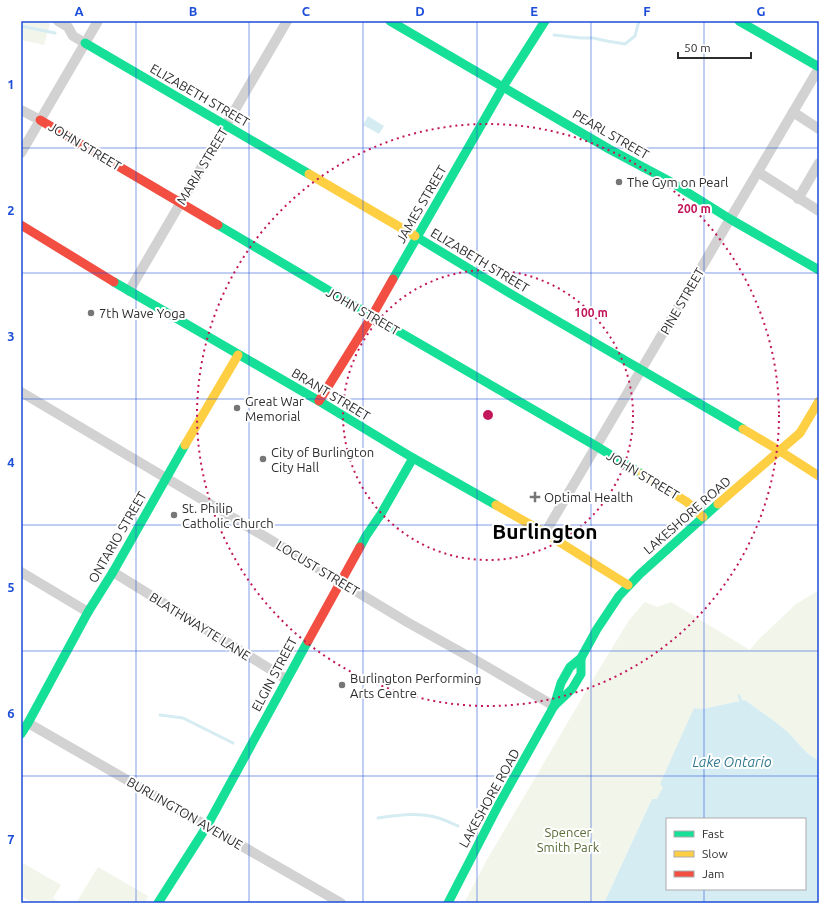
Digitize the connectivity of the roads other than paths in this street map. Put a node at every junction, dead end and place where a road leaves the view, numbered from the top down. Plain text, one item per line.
1 (58, 21) edge
2 (98, 21) edge
3 (287, 21) edge
4 (390, 21) edge
5 (545, 21) edge
6 (739, 21) edge
7 (85, 43) junction
8 (819, 68) edge
9 (503, 86) junction
10 (21, 110) edge
11 (793, 112) junction
12 (40, 120) junction
13 (226, 125) junction
14 (819, 129) edge
15 (21, 153) edge
16 (819, 163) edge
17 (758, 172) junction
18 (798, 199) junction
19 (180, 203) junction
20 (819, 211) edge
21 (730, 219) junction
22 (21, 226) edge
23 (417, 237) junction
24 (819, 270) edge
25 (129, 291) junction
26 (372, 316) junction
27 (238, 354) junction
28 (641, 370) junction
29 (21, 392) edge
30 (319, 401) junction
31 (819, 401) edge
32 (596, 446) junction
33 (780, 451) junction
34 (413, 458) junction
35 (819, 476) edge
36 (166, 478) junction
37 (703, 517) junction
38 (545, 533) junction
39 (21, 572) edge
40 (113, 572) junction
41 (340, 582) junction
42 (628, 585) junction
43 (88, 612) junction
44 (581, 658) junction
45 (286, 679) junction
46 (554, 706) junction
47 (28, 723) junction
48 (21, 734) edge
49 (207, 826) junction
50 (158, 903) edge
51 (341, 903) edge
52 (448, 903) edge

1 - 7 street
2 - 7 street
3 - 13 street, MARIA STREET
4 - 9 street, PEARL STREET
5 - 9 street, JAMES STREET
6 - 8 street
7 - 12 street
7 - 13 street, ELIZABETH STREET
8 - 11 street, PINE STREET
9 - 21 street, PEARL STREET
9 - 23 street, JAMES STREET
10 - 12 street, JOHN STREET
11 - 14 street
11 - 17 street, PINE STREET
12 - 15 street
12 - 19 street, JOHN STREET
13 - 19 street, MARIA STREET
13 - 23 street, ELIZABETH STREET
16 - 18 street
17 - 18 street
17 - 21 street, PINE STREET
18 - 20 street
19 - 25 street, MARIA STREET
19 - 26 street, JOHN STREET
21 - 24 street, PEARL STREET
21 - 28 street, PINE STREET
22 - 25 street, BRANT STREET
23 - 26 street, JAMES STREET
23 - 28 street, ELIZABETH STREET
25 - 27 street, BRANT STREET
26 - 30 street, JAMES STREET
26 - 32 street, JOHN STREET
27 - 30 street, BRANT STREET
27 - 36 street, ONTARIO STREET
28 - 32 street, PINE STREET
28 - 33 street, ELIZABETH STREET
29 - 36 street, LOCUST STREET
30 - 34 street, BRANT STREET
31 - 33 street, LAKESHORE ROAD
32 - 37 street, JOHN STREET
32 - 38 street, PINE STREET
33 - 35 street, ELIZABETH STREET
33 - 37 street, LAKESHORE ROAD
34 - 38 street, BRANT STREET
34 - 41 street, ELGIN STREET
36 - 40 street, ONTARIO STREET
36 - 41 street, LOCUST STREET
37 - 42 street, LAKESHORE ROAD
38 - 42 street, BRANT STREET
39 - 43 street
40 - 43 street, ONTARIO STREET
40 - 45 street, BLATHWAYTE LANE
41 - 45 street, ELGIN STREET
41 - 46 street, LOCUST STREET
42 - 44 street, LAKESHORE ROAD
43 - 47 street, ONTARIO STREET
44 - 46 street, LAKESHORE ROAD
44 - 46 street, LAKESHORE ROAD
45 - 49 street, ELGIN STREET
46 - 52 street, LAKESHORE ROAD
47 - 48 street, ONTARIO STREET
47 - 49 street, BURLINGTON AVENUE
49 - 50 street, ELGIN STREET
49 - 51 street, BURLINGTON AVENUE

